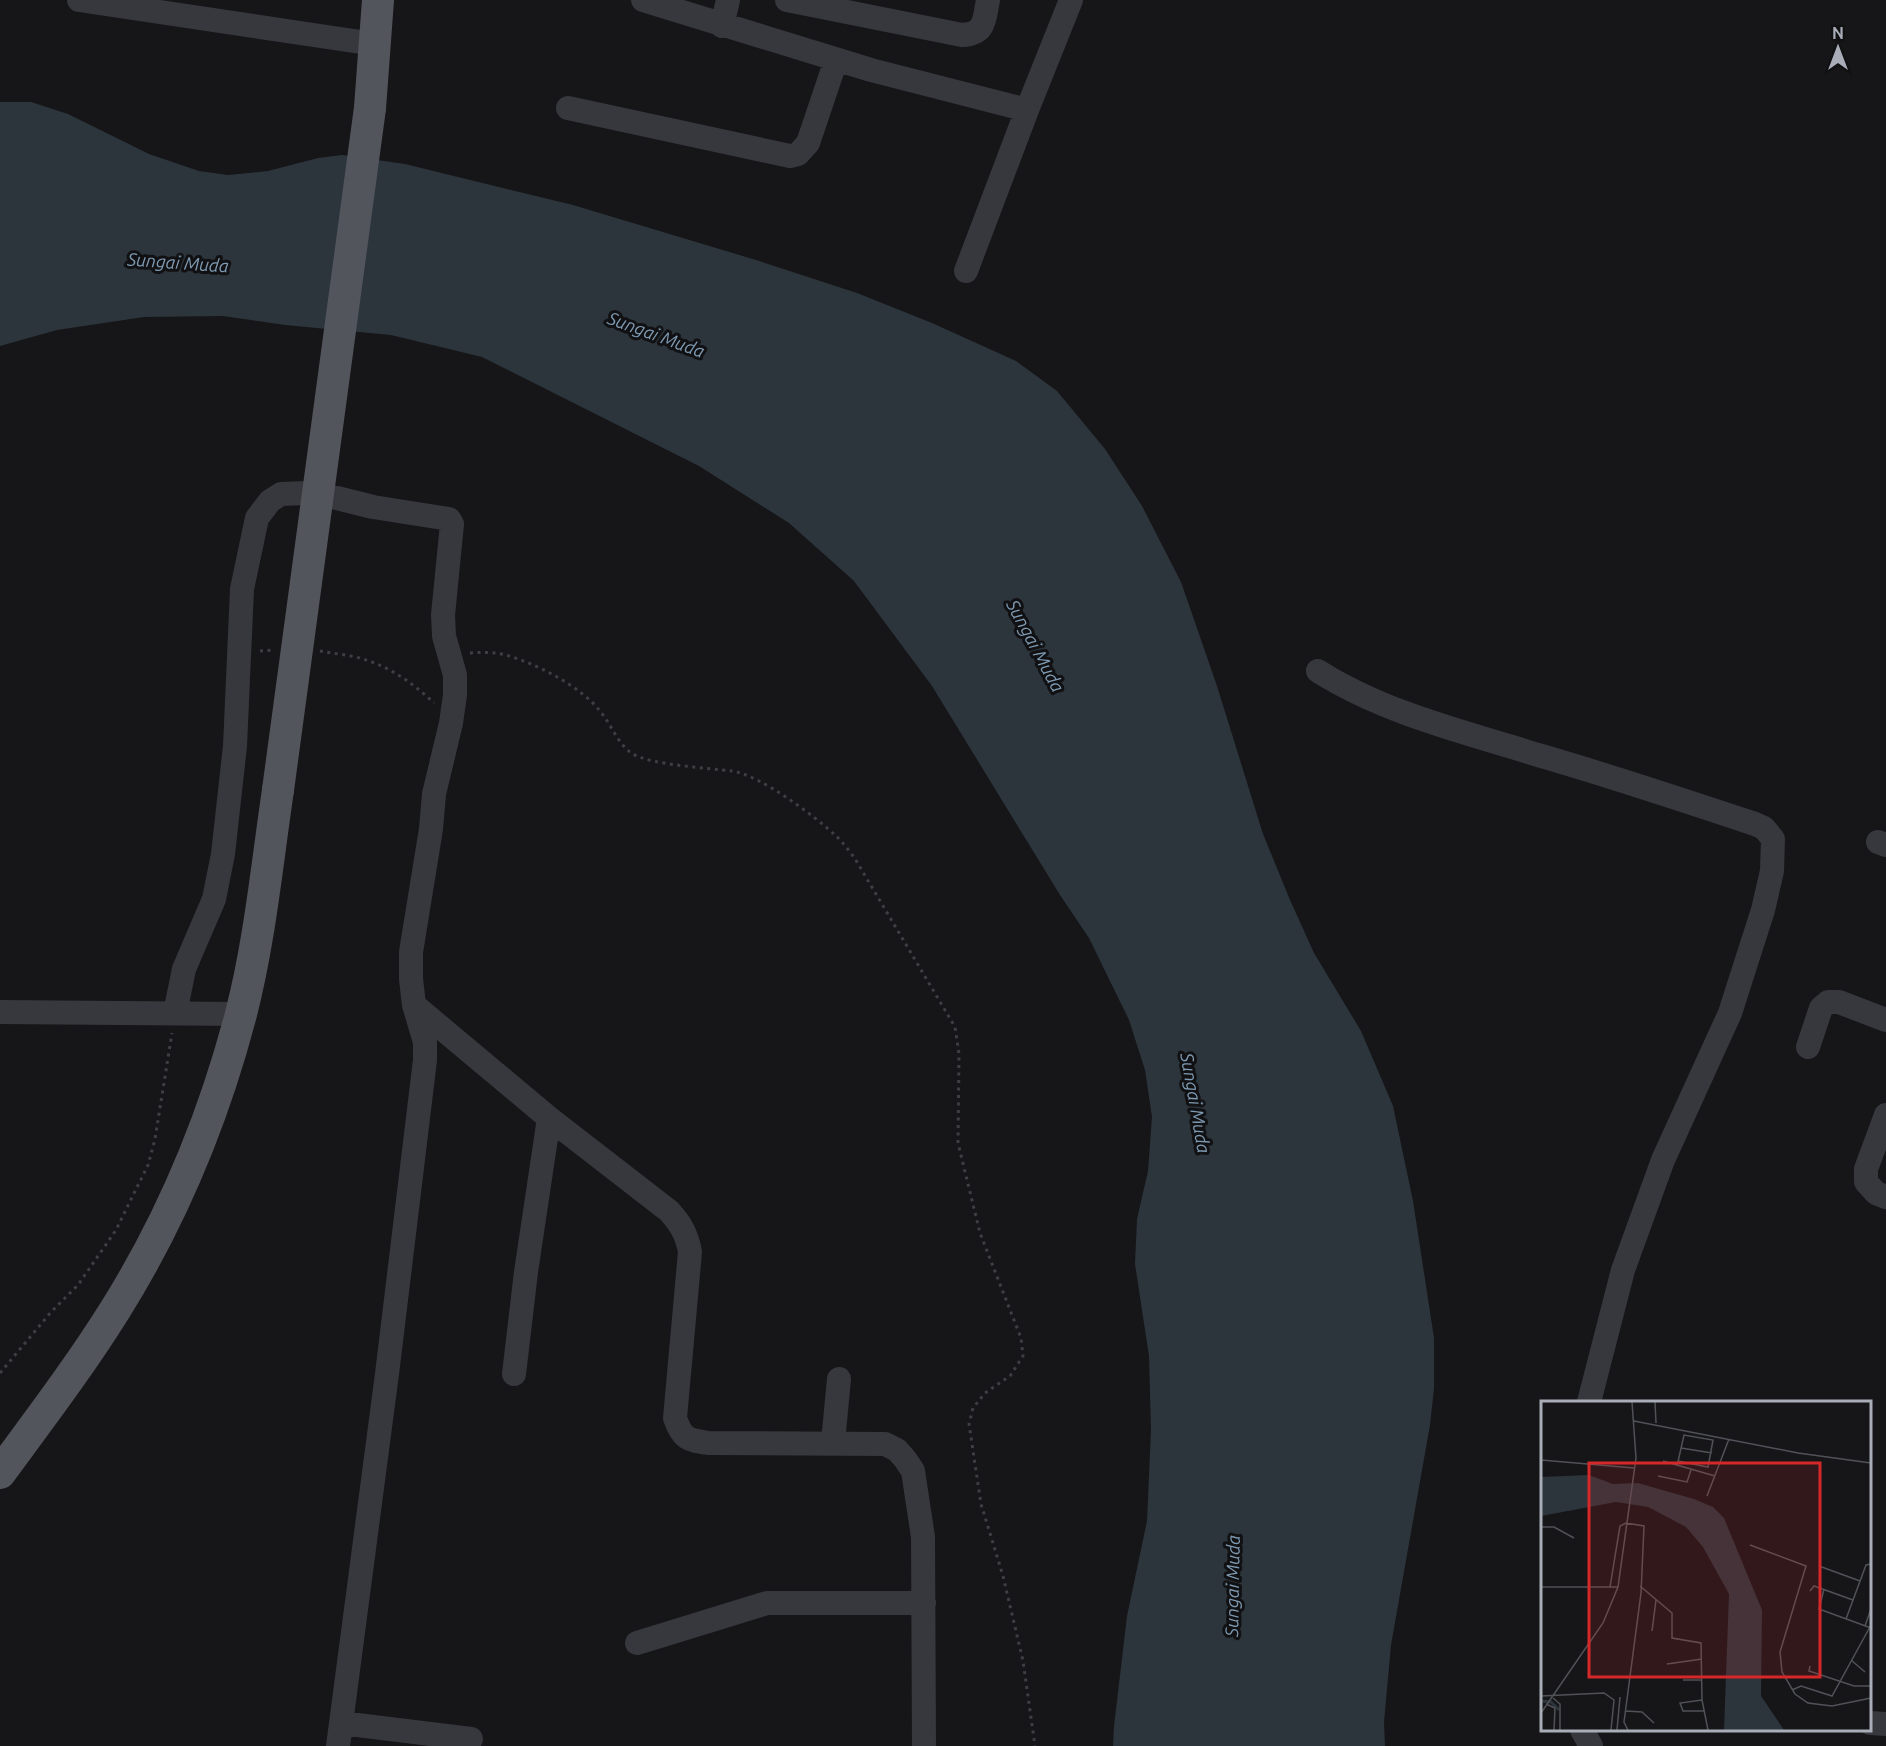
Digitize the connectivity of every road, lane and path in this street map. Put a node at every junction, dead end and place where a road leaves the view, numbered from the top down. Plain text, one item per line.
1 (79, 0) edge
2 (378, 0) edge
3 (643, 0) edge
4 (728, 0) edge
5 (787, 0) edge
6 (988, 0) edge
7 (1071, 0) edge
8 (722, 26) junction
9 (374, 44) junction
10 (836, 60) junction
11 (568, 108) dead end
12 (1027, 110) junction
13 (966, 271) dead end
14 (282, 649) dead end
15 (312, 650) dead end
16 (240, 651) junction
17 (450, 659) junction
18 (1318, 671) dead end
19 (451, 723) junction
20 (414, 1005) junction
21 (0, 1012) edge
22 (175, 1013) junction
23 (241, 1014) junction
24 (1886, 1020) edge
25 (1808, 1047) dead end
26 (1886, 1115) edge
27 (549, 1118) junction
28 (1886, 1197) edge
29 (0, 1373) edge
30 (513, 1374) dead end
31 (840, 1379) dead end
32 (1589, 1401) edge
33 (833, 1442) junction
34 (0, 1473) edge
35 (924, 1603) junction
36 (636, 1643) dead end
37 (1871, 1723) edge
38 (1886, 1724) edge
39 (1583, 1731) edge
40 (340, 1734) edge
41 (471, 1739) dead end
42 (924, 1746) edge
43 (1035, 1746) edge
44 (1591, 1746) edge

1 - 9 street
2 - 9 main road
3 - 8 street
4 - 8 street
5 - 6 street
7 - 12 street
8 - 10 street
9 - 23 main road, bridge
10 - 11 street
10 - 12 street
12 - 13 street
14 - 16 path
15 - 19 path
16 - 17 street
16 - 22 street
17 - 19 street
17 - 43 path
18 - 32 street
19 - 20 street
20 - 27 street
20 - 40 street
21 - 22 street
22 - 23 street
22 - 29 path
23 - 34 main road
24 - 25 street
26 - 28 street
27 - 30 street
27 - 33 street
31 - 33 street
33 - 35 street
35 - 36 street
35 - 42 street
37 - 38 street
39 - 44 street
40 - 41 street

